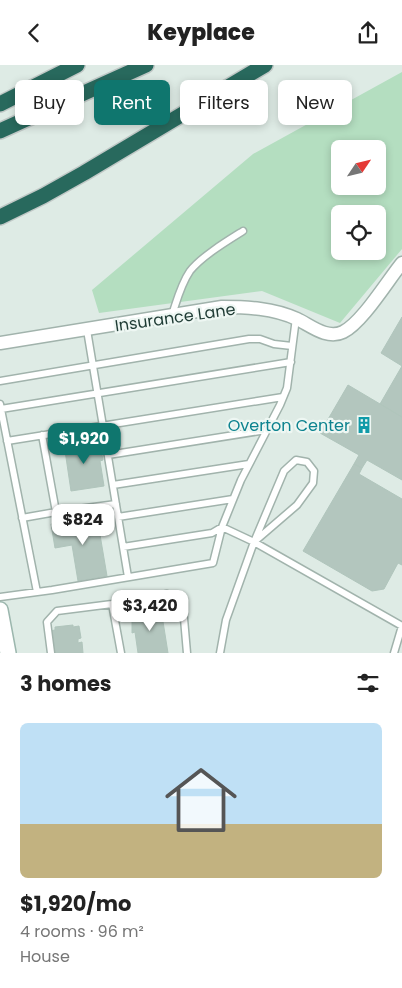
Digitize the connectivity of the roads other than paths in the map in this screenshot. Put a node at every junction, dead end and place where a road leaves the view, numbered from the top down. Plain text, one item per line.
1 (77, 65) edge
2 (146, 65) edge
3 (265, 65) edge
4 (0, 104) edge
5 (0, 131) edge
6 (0, 217) edge
7 (243, 231) dead end
8 (402, 263) edge
9 (172, 316) junction
10 (296, 318) junction
11 (87, 330) junction
12 (0, 343) edge
13 (292, 346) junction
14 (291, 362) junction
15 (92, 364) junction
16 (0, 381) edge
17 (97, 393) junction
18 (283, 397) junction
19 (1, 406) edge
20 (102, 424) junction
21 (266, 430) junction
22 (42, 435) junction
23 (7, 441) junction
24 (108, 455) junction
25 (249, 464) junction
26 (113, 485) junction
27 (233, 499) junction
28 (116, 504) junction
29 (56, 512) junction
30 (118, 517) junction
31 (22, 518) junction
32 (221, 530) junction
33 (254, 542) junction
34 (122, 547) junction
35 (128, 577) junction
36 (37, 592) junction
37 (0, 597) edge
38 (112, 604) junction
39 (0, 610) edge
40 (402, 626) edge
41 (8, 653) edge
42 (51, 653) edge
43 (121, 653) edge
44 (187, 653) edge
45 (220, 653) edge
46 (394, 653) edge

1 - 4 highway
2 - 5 highway
3 - 6 highway
7 - 9 lane
8 - 10 street, Insurance Lane
9 - 10 street, Insurance Lane
9 - 11 street, Insurance Lane
10 - 13 lane
11 - 12 street, Insurance Lane
11 - 15 lane
13 - 14 lane
13 - 15 lane
14 - 17 lane
14 - 18 lane
15 - 16 lane
15 - 17 lane
17 - 19 lane
17 - 20 lane
18 - 20 lane
18 - 21 lane
19 - 23 lane
20 - 22 lane
20 - 24 lane
21 - 24 lane
21 - 25 lane
22 - 23 lane
22 - 29 lane
23 - 31 lane
24 - 26 lane
25 - 26 lane
25 - 27 lane
26 - 28 lane
27 - 30 lane
27 - 32 lane
28 - 29 lane
28 - 30 lane
29 - 31 lane
30 - 34 lane
31 - 36 lane
32 - 33 lane
32 - 34 lane
32 - 35 lane
33 - 33 lane
33 - 40 lane
33 - 45 lane
34 - 35 lane
35 - 36 lane
36 - 37 lane
38 - 42 lane
38 - 43 lane
38 - 44 lane
39 - 41 main road
40 - 46 lane

